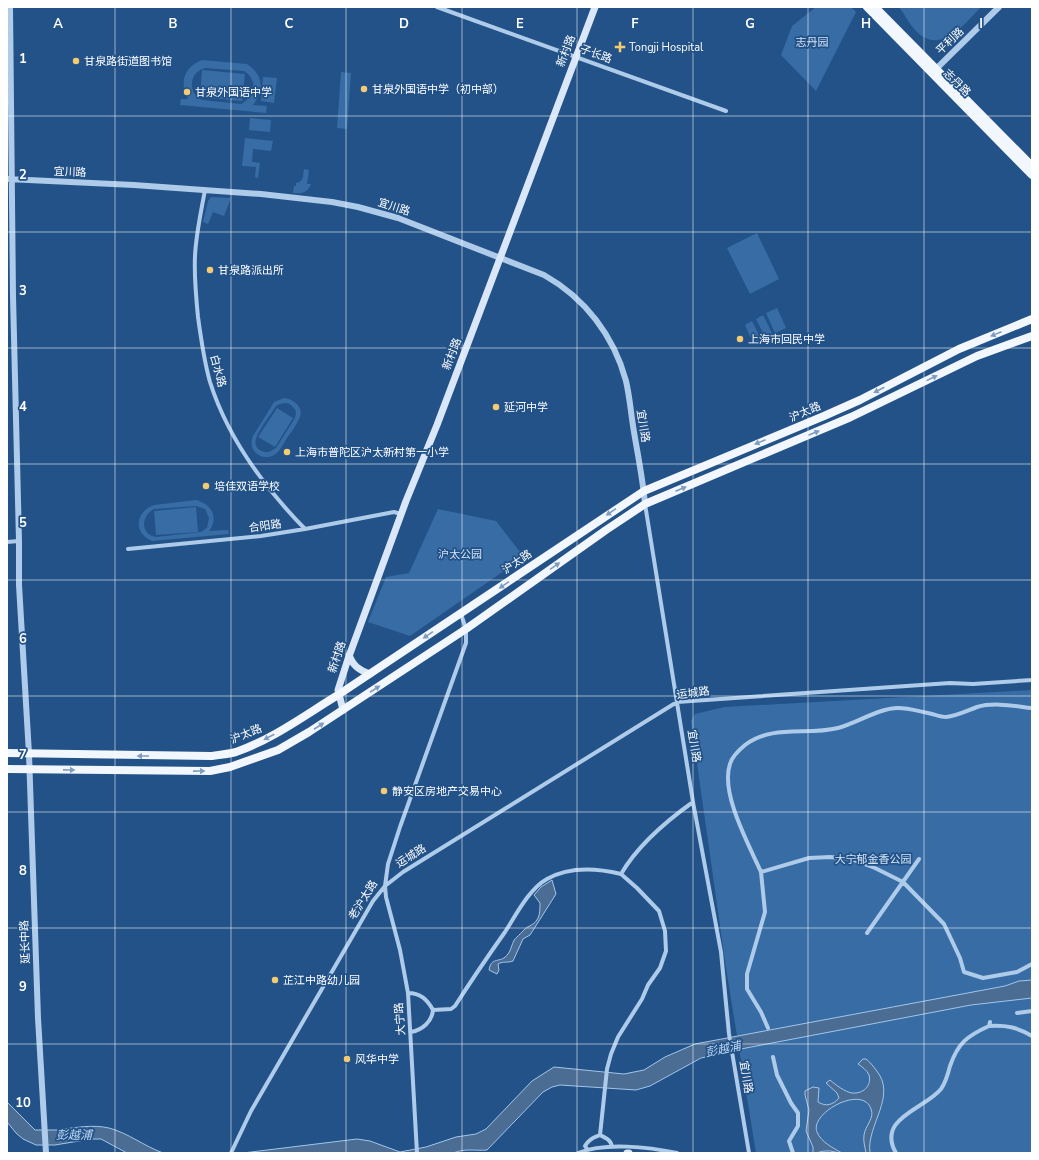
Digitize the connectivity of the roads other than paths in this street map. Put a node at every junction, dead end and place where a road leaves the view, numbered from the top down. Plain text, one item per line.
1 (10, 7) edge
2 (437, 7) edge
3 (595, 7) edge
4 (867, 7) edge
5 (875, 7) edge
6 (999, 7) edge
7 (576, 56) junction
8 (934, 71) junction
9 (726, 111) dead end
10 (1032, 166) edge
11 (1032, 175) edge
12 (9, 179) edge
13 (205, 190) junction
14 (500, 257) junction
15 (1032, 319) edge
16 (1032, 336) edge
17 (644, 491) junction
18 (645, 504) junction
19 (402, 514) junction
20 (305, 529) junction
21 (19, 541) junction
22 (7, 542) edge
23 (128, 549) dead end
24 (461, 614) junction
25 (466, 630) junction
26 (349, 655) junction
27 (370, 674) junction
28 (1032, 680) edge
29 (338, 695) junction
30 (677, 702) junction
31 (1031, 708) edge
32 (343, 710) junction
33 (7, 754) edge
34 (29, 754) junction
35 (7, 769) edge
36 (30, 770) junction
37 (692, 802) junction
38 (919, 859) dead end
39 (761, 872) junction
40 (621, 874) junction
41 (903, 882) junction
42 (385, 886) junction
43 (867, 933) dead end
44 (1032, 964) edge
45 (408, 993) junction
46 (433, 1010) junction
47 (1032, 1011) edge
48 (1017, 1013) dead end
49 (768, 1028) dead end
50 (411, 1032) junction
51 (1032, 1036) edge
52 (773, 1057) dead end
53 (600, 1135) junction
54 (612, 1147) junction
55 (587, 1149) junction
56 (46, 1150) edge
57 (231, 1153) edge
58 (417, 1153) edge
59 (578, 1153) edge
60 (677, 1153) edge
61 (749, 1153) edge
62 (793, 1153) edge
63 (896, 1153) edge

1 - 12 street, 延长中路
2 - 7 street, 子长路
3 - 7 main road, 新村路
4 - 8 main road, 志丹路
5 - 8 main road, 志丹路
6 - 8 street, 平利路
7 - 9 street, 子长路
7 - 14 main road, 新村路
8 - 10 main road, 志丹路
8 - 11 main road, 志丹路
12 - 13 street, 宜川路
12 - 21 street, 延长中路
13 - 14 street, 宜川路
13 - 20 street, 白水路
14 - 17 street, 宜川路
14 - 19 main road, 新村路
15 -> 17 main road, 沪太路
18 -> 16 main road, 沪太路
17 - 18 street, 宜川路
17 -> 24 main road, 沪太路
25 -> 18 main road, 沪太路
18 - 30 street, 宜川路
19 - 20 street, 合阳路
19 - 26 main road, 新村路
20 - 23 street, 合阳路
21 - 22 street
21 - 34 street, 延长中路
24 - 25 street, 老沪太路
24 -> 27 main road, 沪太路
32 -> 25 main road, 沪太路
25 - 42 street, 老沪太路
26 - 27 main road
26 - 29 main road, 新村路
27 - 29 main road, 沪太路
28 - 30 street, 运城路
29 - 32 main road
29 -> 34 main road, 沪太路
30 - 37 street, 宜川路
30 - 42 street, 运城路
31 - 39 street
36 -> 32 main road, 沪太路
33 - 34 main road, 沪太路
34 - 36 street, 延长中路
35 - 36 main road, 沪太路
36 - 56 street, 延长中路
37 - 40 street
37 - 61 street, 宜川路
38 - 41 street
39 - 41 street
39 - 49 street
40 - 46 street
40 - 53 street
41 - 43 street
41 - 44 street
42 - 45 street, 大宁路
42 - 57 street, 老沪太路
45 - 46 street
45 - 50 street, 大宁路
46 - 50 street
47 - 48 street
50 - 58 street, 大宁路
51 - 63 street
52 - 62 street
53 - 54 street
53 - 55 street
54 - 55 street
54 - 60 street
55 - 59 street

